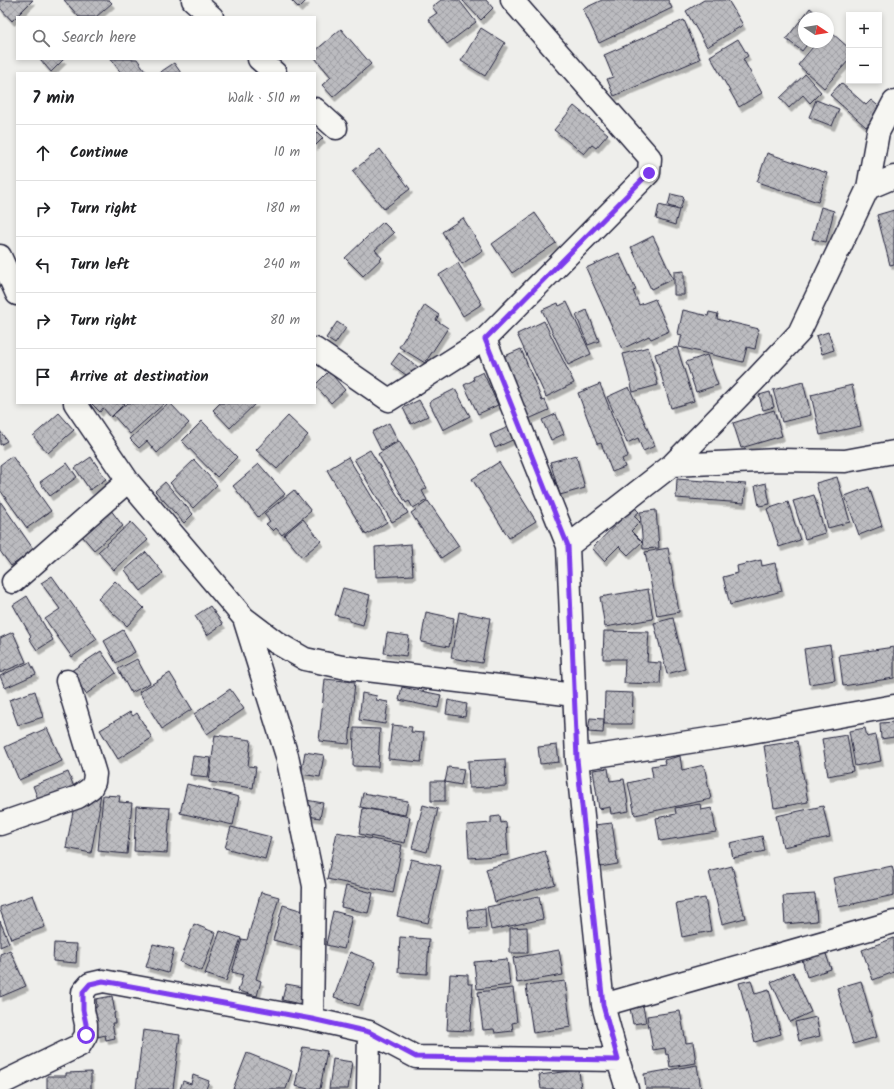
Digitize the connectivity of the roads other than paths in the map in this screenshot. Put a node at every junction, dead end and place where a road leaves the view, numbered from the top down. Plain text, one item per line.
1 (193, 0) edge
2 (512, 0) edge
3 (211, 16) edge
4 (260, 60) edge
5 (274, 72) edge
6 (894, 102) edge
7 (316, 110) edge
8 (336, 128) dead end
9 (894, 177) edge
10 (868, 188) junction
11 (0, 256) edge
12 (16, 292) edge
13 (485, 339) junction
14 (316, 349) edge
15 (76, 404) edge
16 (894, 452) edge
17 (672, 465) junction
18 (128, 481) junction
19 (568, 546) junction
20 (13, 582) dead end
21 (244, 618) junction
22 (67, 681) dead end
23 (574, 695) junction
24 (894, 706) edge
25 (577, 759) junction
26 (0, 824) edge
27 (894, 922) edge
28 (603, 1005) junction
29 (312, 1019) junction
30 (369, 1032) junction
31 (618, 1060) junction
32 (0, 1084) edge
33 (368, 1089) edge
34 (627, 1089) edge

1 - 3 street
2 - 13 street
4 - 5 street
6 - 10 street
7 - 8 street
9 - 10 street
10 - 17 street
11 - 12 street
13 - 14 street
13 - 19 street
15 - 18 street
16 - 17 street
17 - 19 street
18 - 20 street
18 - 21 street
19 - 23 street
21 - 23 street
21 - 29 street
22 - 26 street
23 - 25 street
24 - 25 street
25 - 28 street
27 - 28 street
28 - 31 street
29 - 30 street
29 - 32 street
30 - 31 street
30 - 33 street
31 - 34 street

